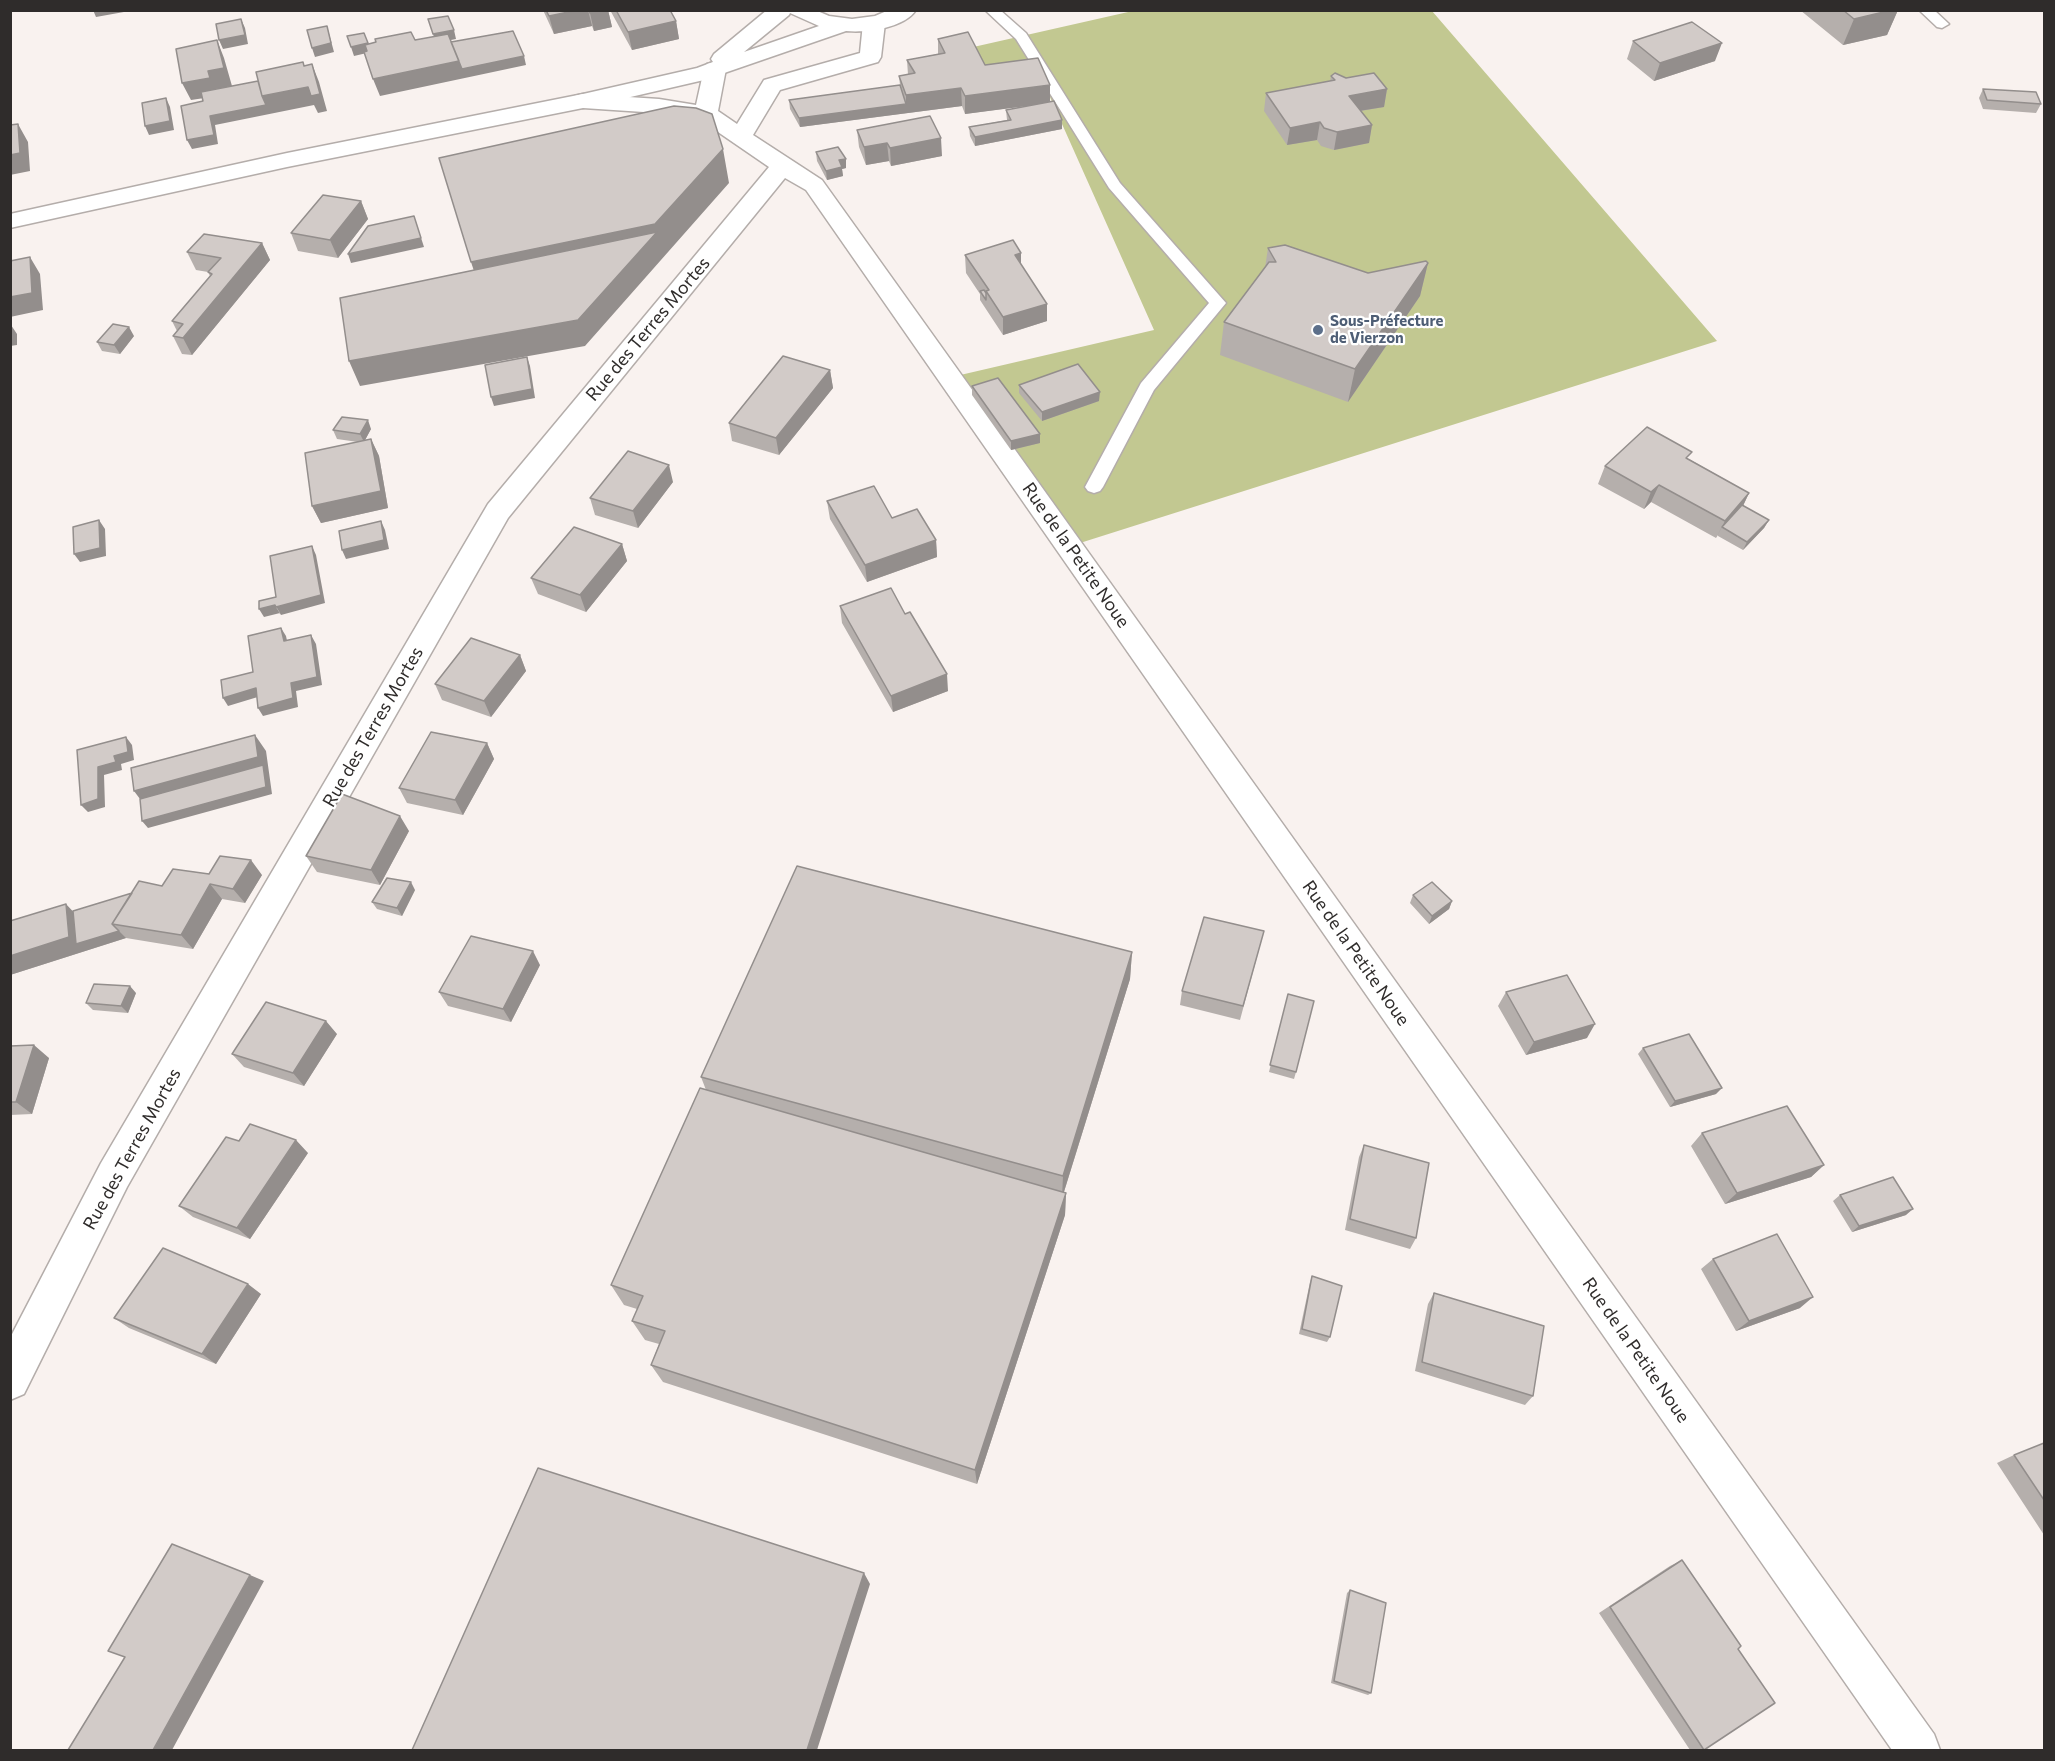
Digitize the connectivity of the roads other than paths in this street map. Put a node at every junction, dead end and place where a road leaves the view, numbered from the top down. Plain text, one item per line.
1 (781, 10) edge
2 (798, 10) edge
3 (906, 10) edge
4 (992, 10) edge
5 (1925, 10) edge
6 (874, 23) junction
7 (1942, 24) dead end
8 (843, 25) junction
9 (710, 71) junction
10 (583, 101) junction
11 (706, 113) junction
12 (741, 137) junction
13 (783, 166) junction
14 (10, 222) edge
15 (1094, 487) dead end
16 (10, 1380) edge
17 (1918, 1750) edge

1 - 9 street
2 - 8 street
3 - 6 street
4 - 15 lane
5 - 7 lane
6 - 8 street
6 - 12 street
8 - 9 street
9 - 10 street
9 - 11 street
10 - 11 street
10 - 14 street
11 - 12 street
12 - 13 street
13 - 16 street, Rue des Terres Mortes
13 - 17 street, Rue de la Petite Noue

